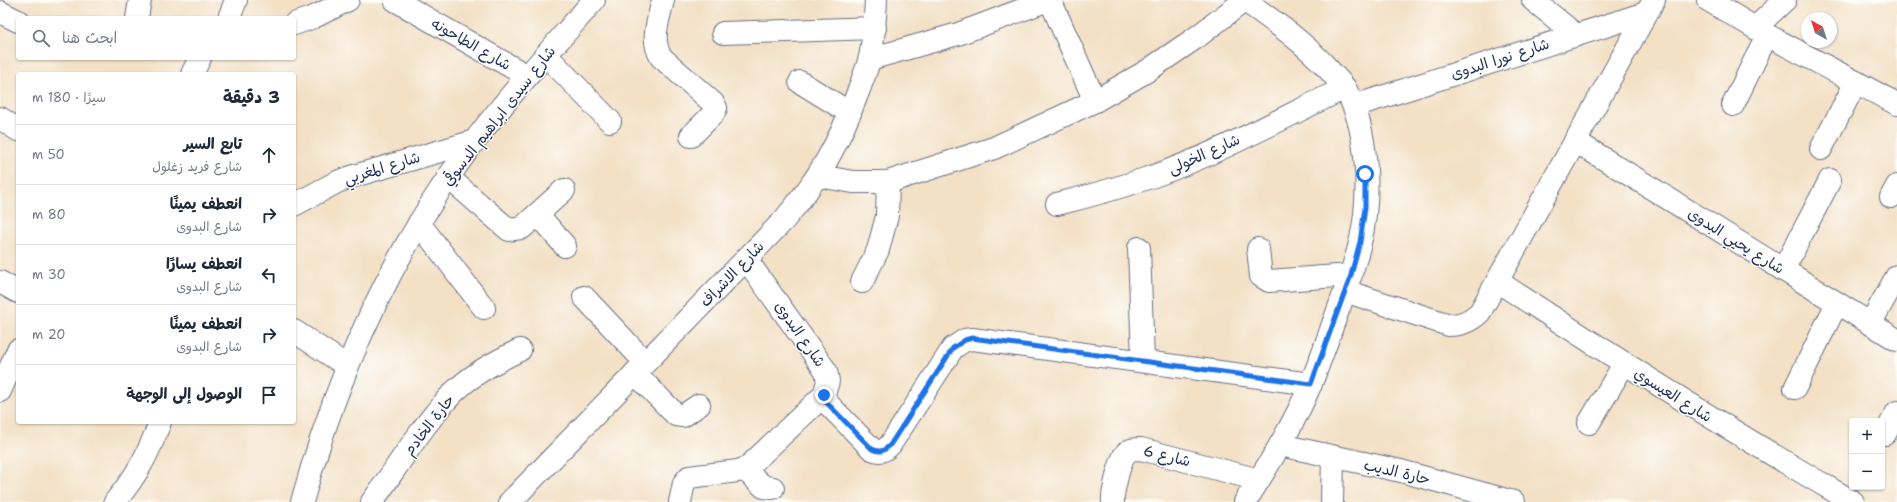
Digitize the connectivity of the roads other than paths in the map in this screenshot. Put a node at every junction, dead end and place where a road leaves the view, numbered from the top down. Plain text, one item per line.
1 (140, 0) edge
2 (236, 0) edge
3 (348, 0) edge
4 (395, 0) edge
5 (594, 0) edge
6 (663, 0) edge
7 (876, 0) edge
8 (1049, 0) edge
9 (1244, 0) edge
10 (1533, 0) edge
11 (1708, 0) edge
12 (1785, 0) edge
13 (1650, 6) edge
14 (0, 12) edge
15 (137, 16) edge
16 (230, 16) edge
17 (16, 20) edge
18 (296, 23) edge
19 (875, 28) junction
20 (1761, 31) junction
21 (723, 32) dead end
22 (1576, 35) junction
23 (546, 55) junction
24 (870, 59) junction
25 (199, 60) edge
26 (193, 72) edge
27 (527, 76) junction
28 (800, 82) dead end
29 (1856, 82) junction
30 (1349, 97) junction
31 (1095, 101) junction
32 (1897, 104) edge
33 (1733, 105) dead end
34 (850, 113) junction
35 (0, 118) edge
36 (610, 122) dead end
37 (16, 129) edge
38 (691, 136) dead end
39 (475, 141) junction
40 (1575, 141) junction
41 (1821, 149) dead end
42 (819, 176) junction
43 (448, 177) junction
44 (1830, 180) dead end
45 (888, 182) junction
46 (564, 190) dead end
47 (296, 204) edge
48 (1057, 204) dead end
49 (538, 215) junction
50 (419, 223) junction
51 (565, 246) dead end
52 (1139, 248) dead end
53 (1258, 249) dead end
54 (746, 259) junction
55 (1783, 270) junction
56 (1897, 276) edge
57 (1497, 281) junction
58 (0, 282) edge
59 (862, 282) dead end
60 (1348, 283) junction
61 (16, 291) edge
62 (584, 297) dead end
63 (1837, 303) junction
64 (484, 308) dead end
65 (1870, 324) junction
66 (296, 332) edge
67 (1897, 340) edge
68 (520, 350) dead end
69 (16, 355) edge
70 (1143, 362) junction
71 (1624, 364) junction
72 (347, 366) junction
73 (640, 368) junction
74 (1311, 384) junction
75 (1795, 388) dead end
76 (0, 392) edge
77 (824, 395) junction
78 (699, 405) dead end
79 (1897, 412) edge
80 (1588, 423) dead end
81 (159, 424) edge
82 (1885, 434) dead end
83 (1280, 445) junction
84 (1333, 457) junction
85 (744, 469) junction
86 (1259, 480) junction
87 (773, 488) dead end
88 (115, 502) edge
89 (302, 502) edge
90 (372, 502) edge
91 (510, 502) edge
92 (680, 502) edge
93 (1113, 502) edge
94 (1245, 502) edge
95 (1332, 502) edge
96 (1514, 502) edge
97 (1853, 502) edge

1 - 15 street
2 - 16 street
3 - 18 street
4 - 27 street, شارع الطاحونه
5 - 23 street, شارع سيدى ابراهيم الدسوقي
6 - 38 street
7 - 19 street, شارع الاشراف
8 - 24 street
8 - 31 street
9 - 30 street
9 - 31 street
10 - 22 street
11 - 20 street
12 - 20 street
13 - 22 street, شارع نورا البدوى
13 - 40 street
14 - 17 street
19 - 21 street
19 - 24 street, شارع الاشراف
20 - 29 street
20 - 33 street
22 - 30 street, شارع نورا البدوى
23 - 27 street, شارع سيدى ابراهيم الدسوقي
23 - 36 street
24 - 34 street, شارع الاشراف
25 - 26 street
27 - 39 street, شارع سيدى ابراهيم الدسوقي
28 - 34 street
29 - 32 street
29 - 41 street
30 - 48 street, شارع الخولى
30 - 60 street
31 - 45 street
34 - 42 street, شارع الاشراف
35 - 37 street
39 - 43 street, شارع سيدى ابراهيم الدسوقي
39 - 47 street, شارع المغربي
40 - 55 street, شارع يحيي البدوى
40 - 57 street
42 - 45 street
42 - 54 street, شارع الاشراف
43 - 49 street
43 - 50 street, شارع سيدى ابراهيم الدسوقي
44 - 55 street
45 - 59 street
46 - 49 street
49 - 51 street
50 - 64 street
50 - 72 street, شارع سيدى ابراهيم الدسوقي
52 - 70 street
53 - 60 street
54 - 73 street, شارع الاشراف
54 - 77 street, شارع البدوى
55 - 63 street, شارع يحيي البدوى
56 - 65 street
57 - 60 street
57 - 71 street, شارع العيسوي
58 - 61 street
60 - 74 street
62 - 73 street
63 - 65 street, شارع يحيي البدوى
63 - 75 street
65 - 67 street, شارع يحيي البدوى
66 - 72 street
68 - 90 street, حارة الخادم
69 - 76 street
70 - 74 street
70 - 77 street
71 - 80 street
71 - 97 street, شارع العيسوي
72 - 89 street, شارع سيدى ابراهيم الدسوقي
73 - 78 street
73 - 91 street, شارع الاشراف
74 - 83 street
77 - 85 street
79 - 82 street
81 - 88 street
83 - 84 street, حارة الديب
83 - 86 street
84 - 95 street
84 - 96 street, حارة الديب
85 - 87 street
85 - 92 street
86 - 93 street, شارع 6
86 - 94 street

